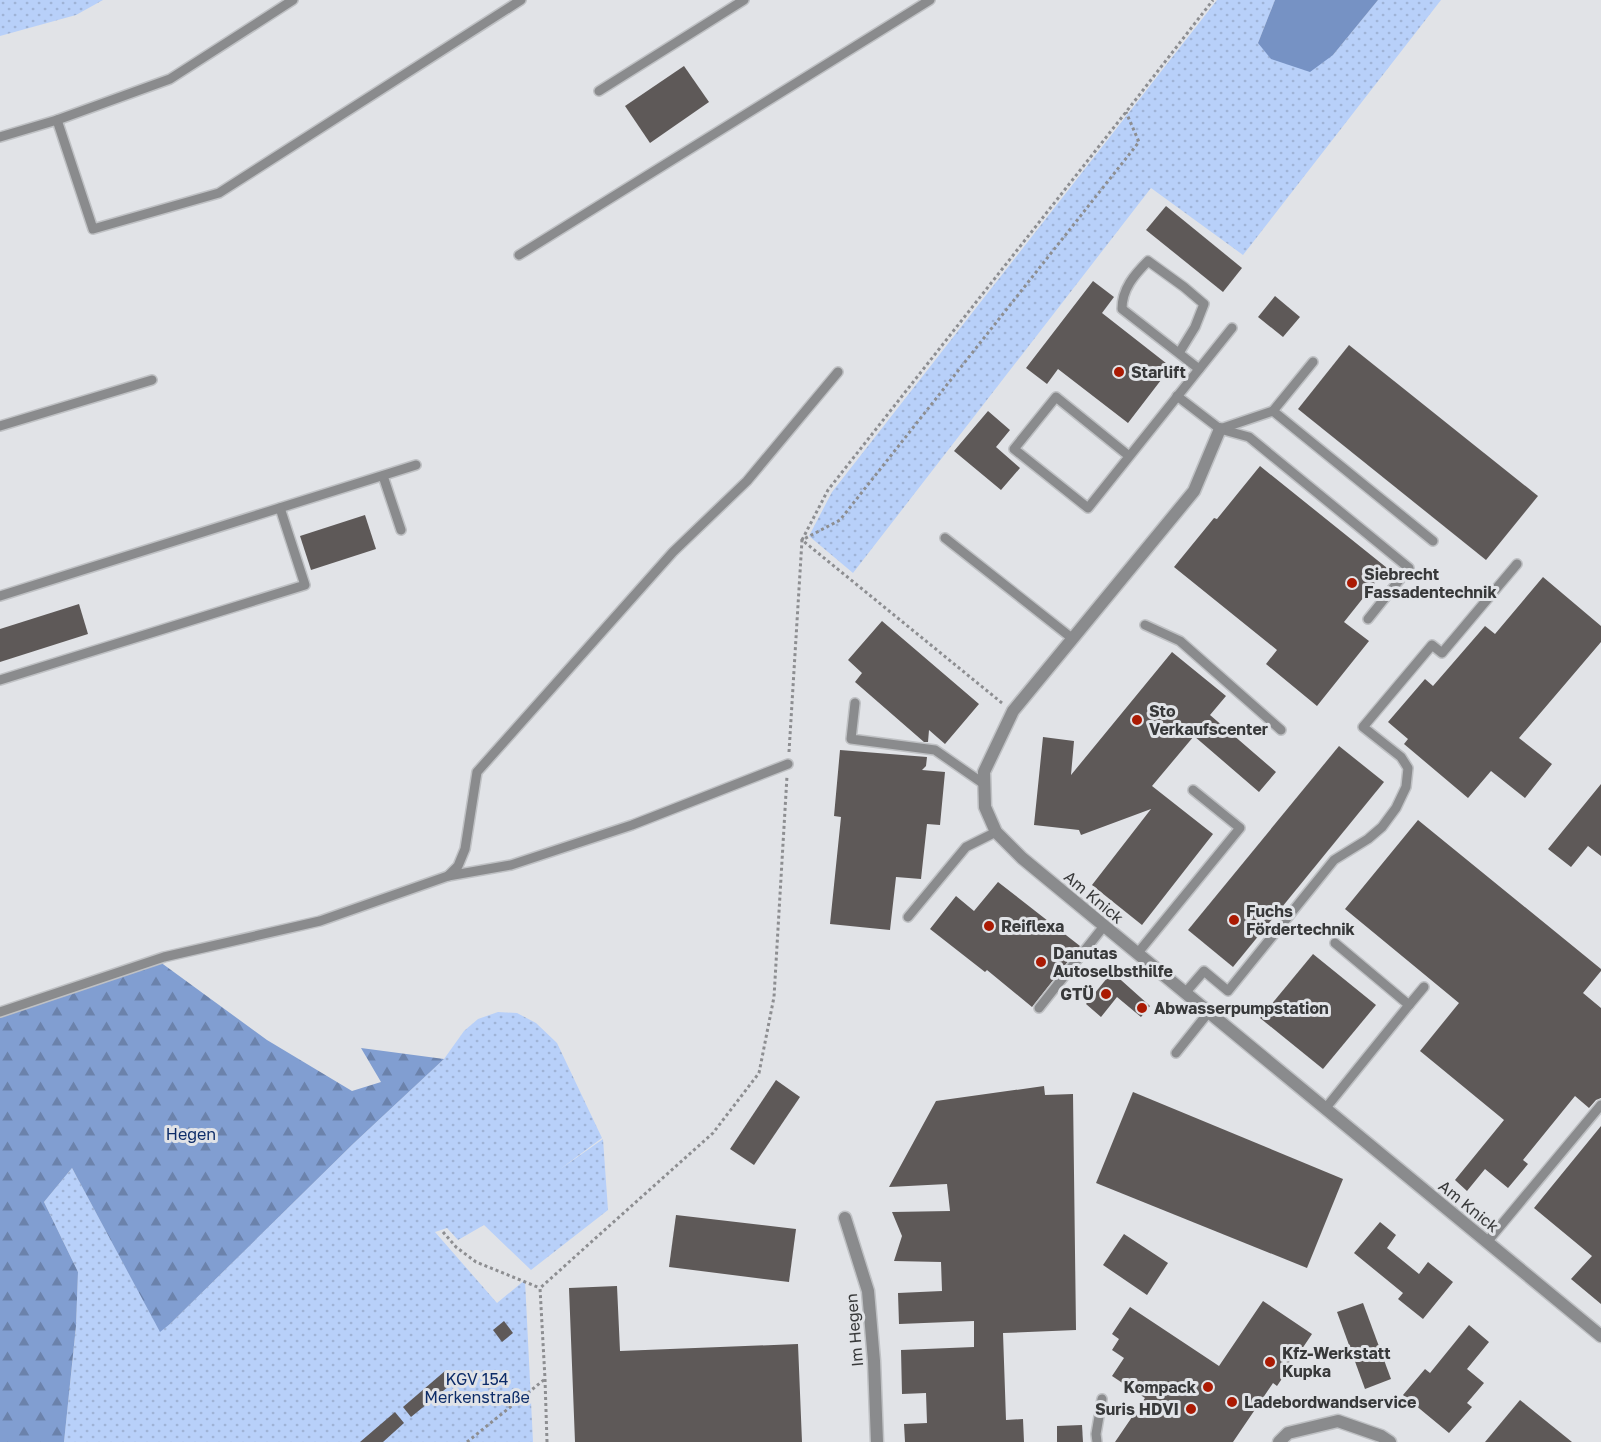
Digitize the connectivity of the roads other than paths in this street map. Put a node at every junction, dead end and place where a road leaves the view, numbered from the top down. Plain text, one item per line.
1 (293, 0) edge
2 (521, 0) edge
3 (744, 0) edge
4 (930, 0) edge
5 (599, 91) dead end
6 (57, 120) junction
7 (0, 137) edge
8 (519, 255) dead end
9 (1232, 328) dead end
10 (1179, 353) junction
11 (1313, 362) dead end
12 (1199, 369) junction
13 (838, 372) dead end
14 (152, 380) dead end
15 (1177, 396) junction
16 (1273, 411) junction
17 (0, 426) edge
18 (1220, 429) junction
19 (1129, 456) junction
20 (416, 465) dead end
21 (383, 476) junction
22 (280, 508) junction
23 (401, 530) dead end
24 (945, 538) dead end
25 (1433, 541) dead end
26 (1516, 564) dead end
27 (0, 596) edge
28 (1368, 619) dead end
29 (1145, 626) dead end
30 (1073, 639) junction
31 (0, 680) edge
32 (855, 703) dead end
33 (1281, 730) dead end
34 (788, 764) road end
35 (984, 784) junction
36 (1193, 790) dead end
37 (996, 832) junction
38 (448, 876) junction
39 (908, 917) dead end
40 (1104, 926) junction
41 (1335, 943) dead end
42 (1137, 954) junction
43 (1424, 987) dead end
44 (1185, 993) junction
45 (1409, 1005) junction
46 (1040, 1008) dead end
47 (0, 1012) edge
48 (1208, 1013) junction
49 (1176, 1053) dead end
50 (1601, 1105) edge
51 (1325, 1109) junction
52 (845, 1218) dead end
53 (1487, 1242) junction
54 (1601, 1336) edge
55 (1102, 1399) dead end
56 (877, 1442) edge
57 (1098, 1442) edge
58 (1279, 1442) edge
59 (1390, 1442) edge

1 - 6 lane
2 - 6 lane
3 - 5 lane
4 - 8 lane
6 - 7 lane
9 - 12 lane
10 - 10 lane
10 - 12 lane
11 - 16 lane
12 - 15 lane
13 - 38 lane
14 - 17 lane
15 - 18 lane
15 - 19 lane
16 - 18 lane
16 - 25 lane
18 - 28 lane
18 - 30 street, Am Knick
19 - 19 lane
20 - 21 lane
21 - 22 lane
21 - 23 lane
22 - 27 lane
22 - 31 lane
24 - 30 lane
26 - 44 lane
29 - 33 lane
30 - 35 street, Am Knick
32 - 35 lane
34 - 38 lane
35 - 37 street, Am Knick
36 - 42 lane
37 - 39 lane
37 - 40 street, Am Knick
38 - 47 lane
40 - 42 street, Am Knick
40 - 46 lane
41 - 45 lane
42 - 44 street, Am Knick
43 - 45 lane
44 - 48 street, Am Knick
45 - 51 lane
48 - 49 lane
48 - 51 street, Am Knick
50 - 53 lane
51 - 53 street, Am Knick
52 - 56 street, Im Hegen
53 - 54 street, Am Knick
55 - 57 lane
58 - 59 street

